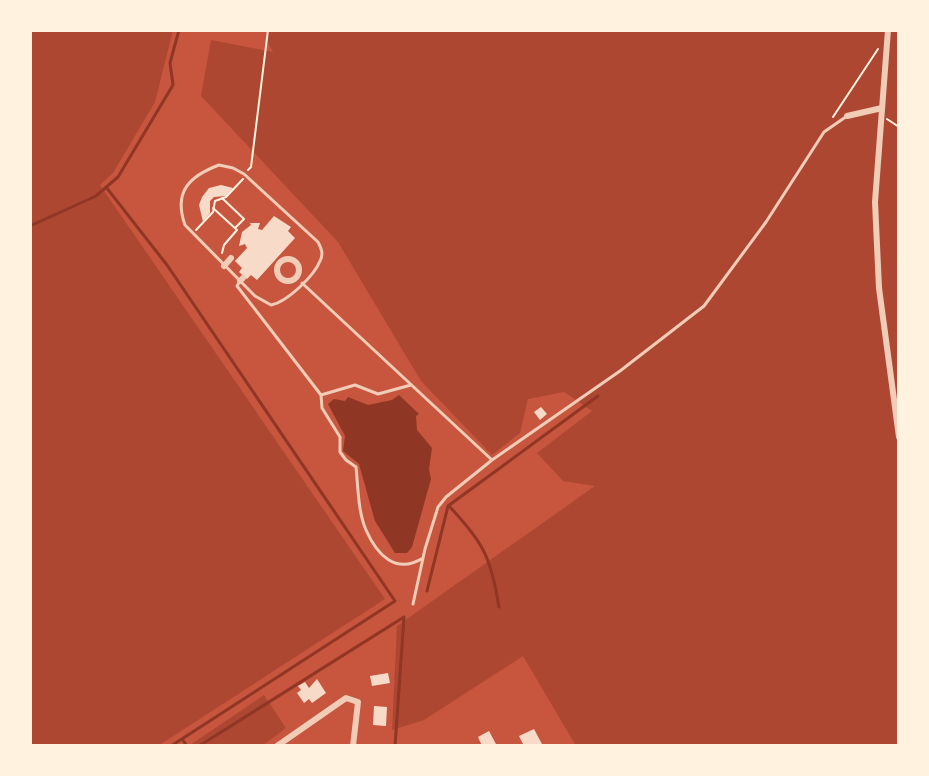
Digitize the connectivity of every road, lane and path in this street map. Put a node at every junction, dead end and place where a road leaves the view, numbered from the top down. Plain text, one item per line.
1 (268, 30) edge
2 (887, 34) edge
3 (882, 108) junction
4 (847, 116) joint
5 (882, 118) junction
6 (899, 127) edge
7 (824, 132) junction
8 (245, 175) junction
9 (221, 197) junction
10 (213, 207) junction
11 (235, 228) junction
12 (193, 233) junction
13 (231, 258) dead end
14 (224, 265) junction
15 (242, 280) junction
16 (299, 280) junction
17 (411, 385) junction
18 (321, 395) junction
19 (899, 437) edge
20 (492, 460) junction
21 (423, 558) junction
22 (413, 604) dead end
23 (277, 746) edge
24 (353, 746) edge

1 - 8 path
2 - 3 street
2 - 7 path
3 - 4 street
3 - 5 street
4 - 7 lane
5 - 6 path
5 - 19 street
7 - 20 lane
8 - 9 path
8 - 12 lane
8 - 16 lane
9 - 10 path
9 - 11 path
10 - 11 path
10 - 12 path
11 - 14 path
12 - 14 lane
13 - 14 street
14 - 15 lane
15 - 16 lane
15 - 18 lane
16 - 17 lane
17 - 18 lane
17 - 20 lane
18 - 21 lane
20 - 21 lane
21 - 22 lane
23 - 24 street

